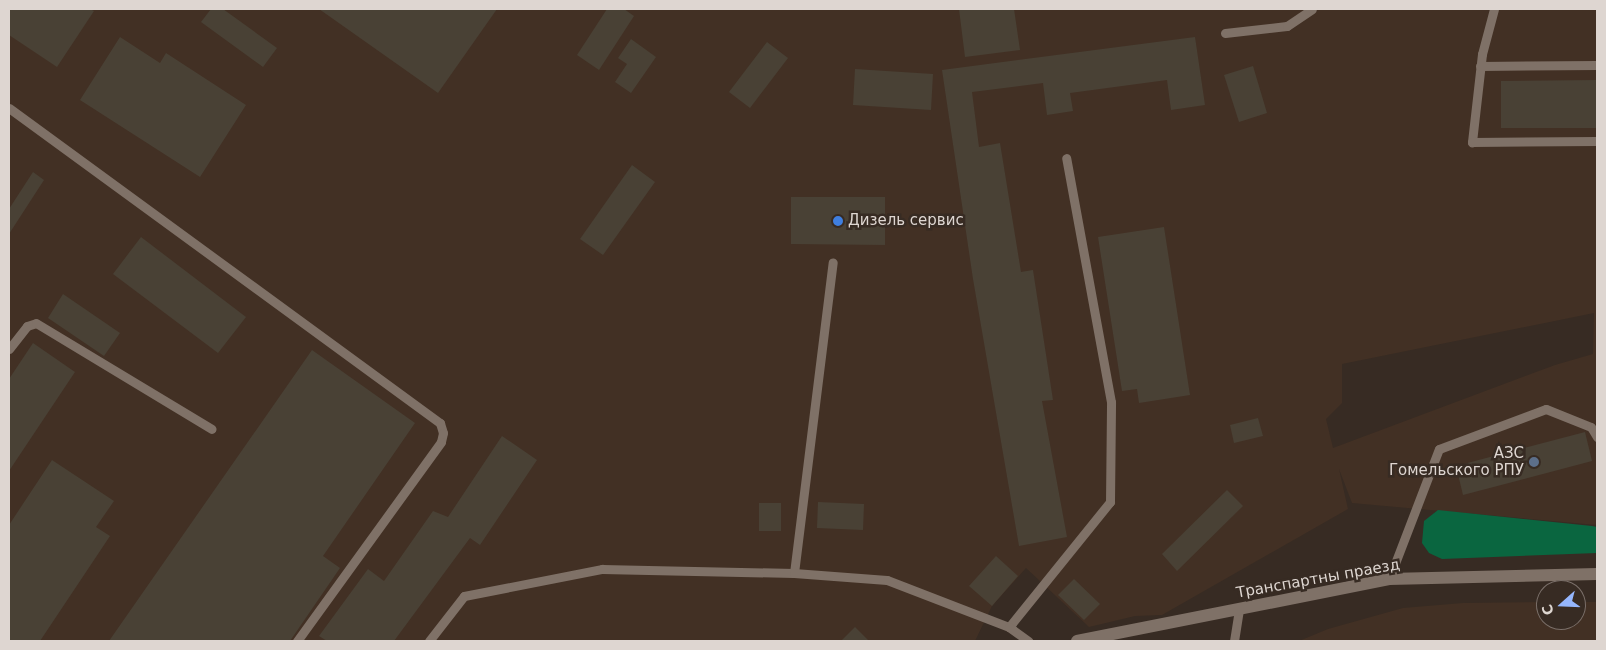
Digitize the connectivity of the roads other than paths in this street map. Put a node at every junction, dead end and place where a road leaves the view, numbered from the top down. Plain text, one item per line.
1 (1312, 9) edge
2 (1494, 9) edge
3 (1225, 33) dead end
4 (1597, 65) edge
5 (1480, 66) junction
6 (9, 108) edge
7 (1597, 141) edge
8 (1066, 158) dead end
9 (833, 262) dead end
10 (9, 349) edge
11 (212, 429) dead end
12 (1597, 437) edge
13 (794, 573) junction
14 (1597, 574) edge
15 (1389, 579) junction
16 (1239, 609) junction
17 (1009, 627) junction
18 (298, 641) edge
19 (429, 641) edge
20 (1028, 641) edge
21 (1077, 641) edge
22 (1234, 641) edge

1 - 3 lane
2 - 5 lane
4 - 5 lane
5 - 7 lane
6 - 18 lane
8 - 17 lane
9 - 13 lane
10 - 11 lane
12 - 15 lane
13 - 17 lane
13 - 19 lane
14 - 15 street, Транспартны праезд
15 - 16 street, Транспартны праезд
16 - 21 street, Транспартны праезд
16 - 22 lane
17 - 20 lane

